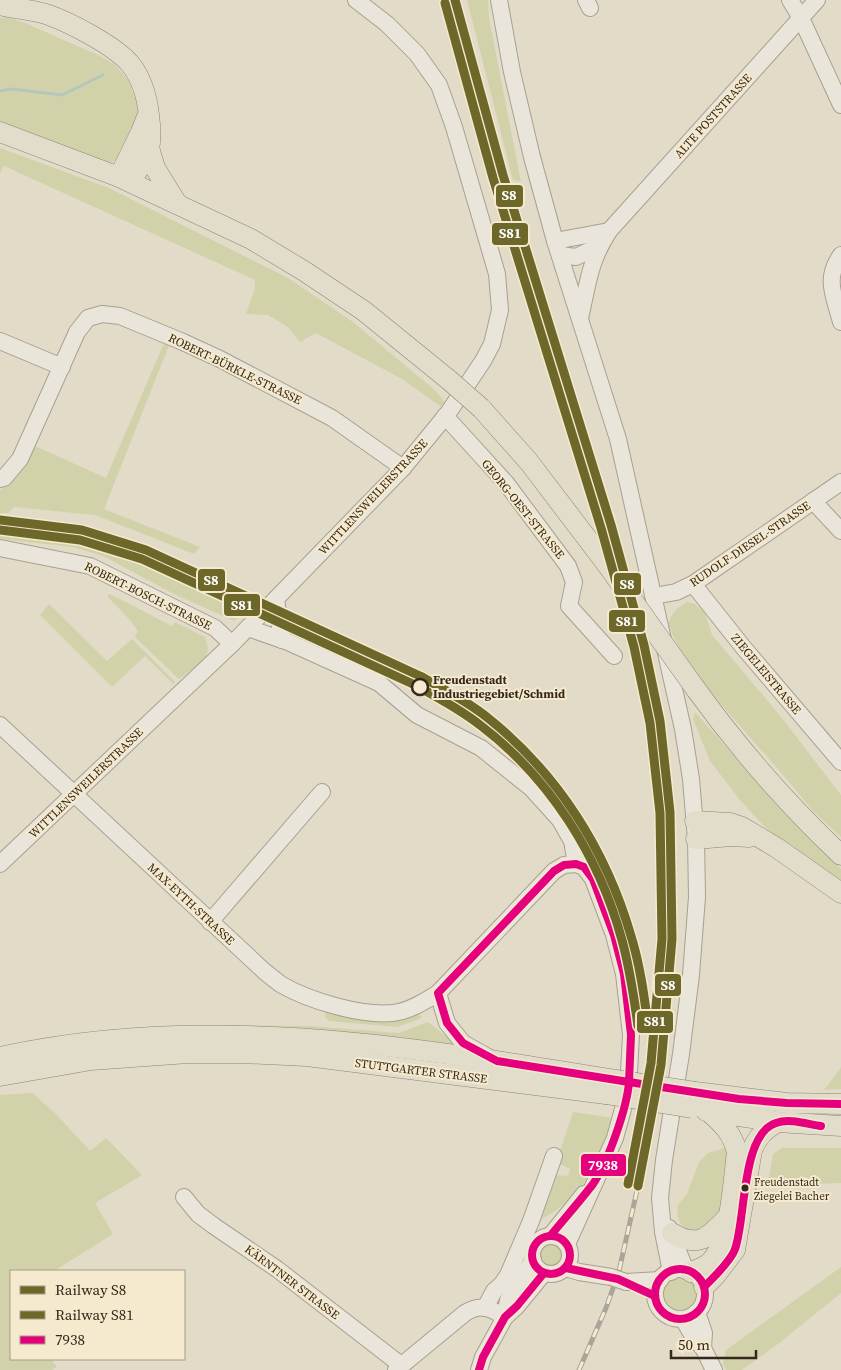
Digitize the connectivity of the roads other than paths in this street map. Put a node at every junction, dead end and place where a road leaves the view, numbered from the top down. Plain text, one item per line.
1 (28, 0) edge
2 (356, 0) edge
3 (499, 0) edge
4 (790, 0) edge
5 (818, 0) edge
6 (1, 6) edge
7 (46, 14) junction
8 (801, 18) junction
9 (841, 105) edge
10 (149, 110) junction
11 (0, 132) edge
12 (150, 151) junction
13 (124, 179) junction
14 (176, 202) junction
15 (609, 231) junction
16 (599, 246) junction
17 (558, 248) junction
18 (841, 255) edge
19 (580, 318) junction
20 (841, 322) edge
21 (0, 341) edge
22 (62, 367) junction
23 (445, 416) junction
24 (403, 468) junction
25 (0, 479) edge
26 (841, 482) edge
27 (814, 501) junction
28 (841, 532) edge
29 (0, 548) edge
30 (693, 584) junction
31 (654, 596) junction
32 (276, 599) junction
33 (248, 628) junction
34 (282, 640) junction
35 (232, 644) junction
36 (614, 656) dead end
37 (0, 725) edge
38 (841, 762) edge
39 (322, 792) dead end
40 (74, 795) junction
41 (696, 830) junction
42 (841, 855) edge
43 (0, 864) edge
44 (576, 864) junction
45 (841, 892) edge
46 (210, 922) junction
47 (438, 993) junction
48 (416, 1006) junction
49 (447, 1023) junction
50 (0, 1057) edge
51 (497, 1061) junction
52 (0, 1076) edge
53 (607, 1086) junction
54 (698, 1104) junction
55 (841, 1104) edge
56 (778, 1122) junction
57 (841, 1126) edge
58 (554, 1156) dead end
59 (594, 1182) junction
60 (184, 1197) dead end
61 (727, 1218) junction
62 (667, 1225) junction
63 (551, 1235) junction
64 (533, 1260) junction
65 (573, 1260) junction
66 (544, 1273) junction
67 (682, 1276) junction
68 (618, 1279) junction
69 (655, 1296) junction
70 (485, 1308) junction
71 (690, 1316) junction
72 (505, 1317) junction
73 (481, 1363) edge
74 (398, 1368) edge
75 (467, 1370) edge
76 (714, 1370) edge

1 - 7 main road
2 - 23 street, WITTLENSWEILERSTRASSE
3 - 17 street
4 - 8 street
5 - 8 street, ALTE POSTSTRASSE
6 - 7 main road
7 - 10 main road
8 - 9 street
8 - 15 street, ALTE POSTSTRASSE
10 - 12 main road
10 - 13 main road
11 - 13 main road
12 - 13 main road
12 - 14 main road
13 - 14 main road
14 - 42 main road, bridge
15 - 16 street, ALTE POSTSTRASSE
15 - 17 street
16 - 17 street
16 - 19 street, ALTE POSTSTRASSE
17 - 19 street
18 - 20 street
19 - 31 street
21 - 22 street
22 - 24 street, ROBERT-BÜRKLE-STRASSE
22 - 25 street, ROBERT-BÜRKLE-STRASSE
23 - 24 street, WITTLENSWEILERSTRASSE
23 - 36 street, GEORG-OEST-STRASSE
24 - 32 street, WITTLENSWEILERSTRASSE
26 - 27 street, RUDOLF-DIESEL-STRASSE
27 - 28 street
27 - 30 street, RUDOLF-DIESEL-STRASSE
29 - 35 street, ROBERT-BOSCH-STRASSE
30 - 31 street, RUDOLF-DIESEL-STRASSE
30 - 38 street, ZIEGELEISTRASSE
31 - 41 street
32 - 33 street, WITTLENSWEILERSTRASSE
32 - 34 street
33 - 34 street
33 - 35 street, WITTLENSWEILERSTRASSE
34 - 44 street
35 - 40 street, WITTLENSWEILERSTRASSE
37 - 40 street, MAX-EYTH-STRASSE
39 - 46 street
40 - 43 street, WITTLENSWEILERSTRASSE
40 - 46 street, MAX-EYTH-STRASSE
41 - 45 main road
41 - 62 street
44 - 47 street, MAX-EYTH-STRASSE
44 - 59 street
46 - 48 street, MAX-EYTH-STRASSE
47 - 48 street, MAX-EYTH-STRASSE
47 - 49 street
48 - 49 street
49 - 51 street
50 - 51 main road, STUTTGARTER STRASSE
51 - 53 main road, STUTTGARTER STRASSE
52 - 53 main road, STUTTGARTER STRASSE
53 - 54 main road, STUTTGARTER STRASSE, bridge
54 - 55 main road, STUTTGARTER STRASSE
54 - 56 main road, STUTTGARTER STRASSE
54 - 61 main road
56 - 57 main road, STUTTGARTER STRASSE
56 - 67 main road
58 - 70 street
59 - 63 street
59 - 65 street
60 - 74 street, KÄRNTNER STRASSE
61 - 62 main road
61 - 67 main road
62 - 67 street
63 - 64 street
63 - 65 street
64 - 66 street
64 - 72 street
65 - 66 street
65 - 68 street
66 - 72 street
67 - 68 street
67 - 69 street
67 - 71 street
68 - 69 street
69 - 71 street
70 - 72 street
70 - 74 street
71 - 76 street
72 - 73 street
73 - 75 street

